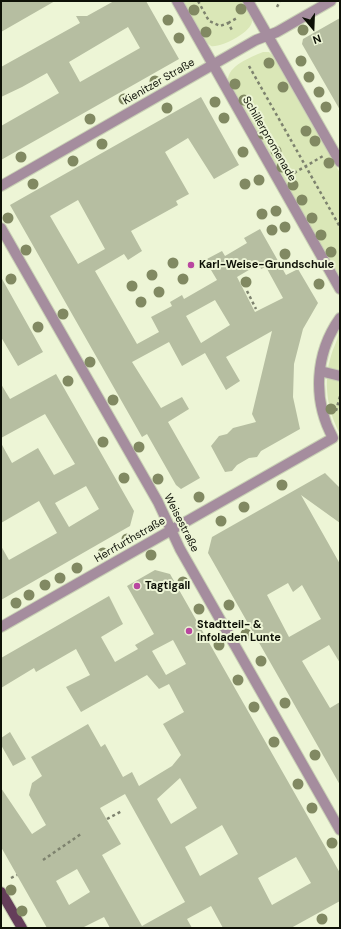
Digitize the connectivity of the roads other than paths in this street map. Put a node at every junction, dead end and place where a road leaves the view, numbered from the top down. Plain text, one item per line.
1 (177, 1) edge
2 (248, 1) edge
3 (331, 1) edge
4 (268, 36) junction
5 (213, 65) junction
6 (340, 162) edge
7 (1, 186) edge
8 (1, 228) edge
9 (340, 289) edge
10 (340, 318) edge
11 (320, 371) junction
12 (340, 376) edge
13 (171, 530) junction
14 (1, 628) edge
15 (340, 830) edge
16 (1, 892) edge
17 (22, 928) edge

1 - 5 street, Schillerpromenade
2 - 4 street
3 - 4 street, Kienitzer Straße
4 - 5 street, Kienitzer Straße
4 - 6 street
5 - 7 street, Kienitzer Straße
5 - 9 street, Schillerpromenade
8 - 13 street, Weisestraße
10 - 11 street
11 - 12 street
11 - 13 street, Herrfurthstraße
13 - 14 street, Herrfurthstraße
13 - 15 street, Weisestraße
16 - 17 main road

